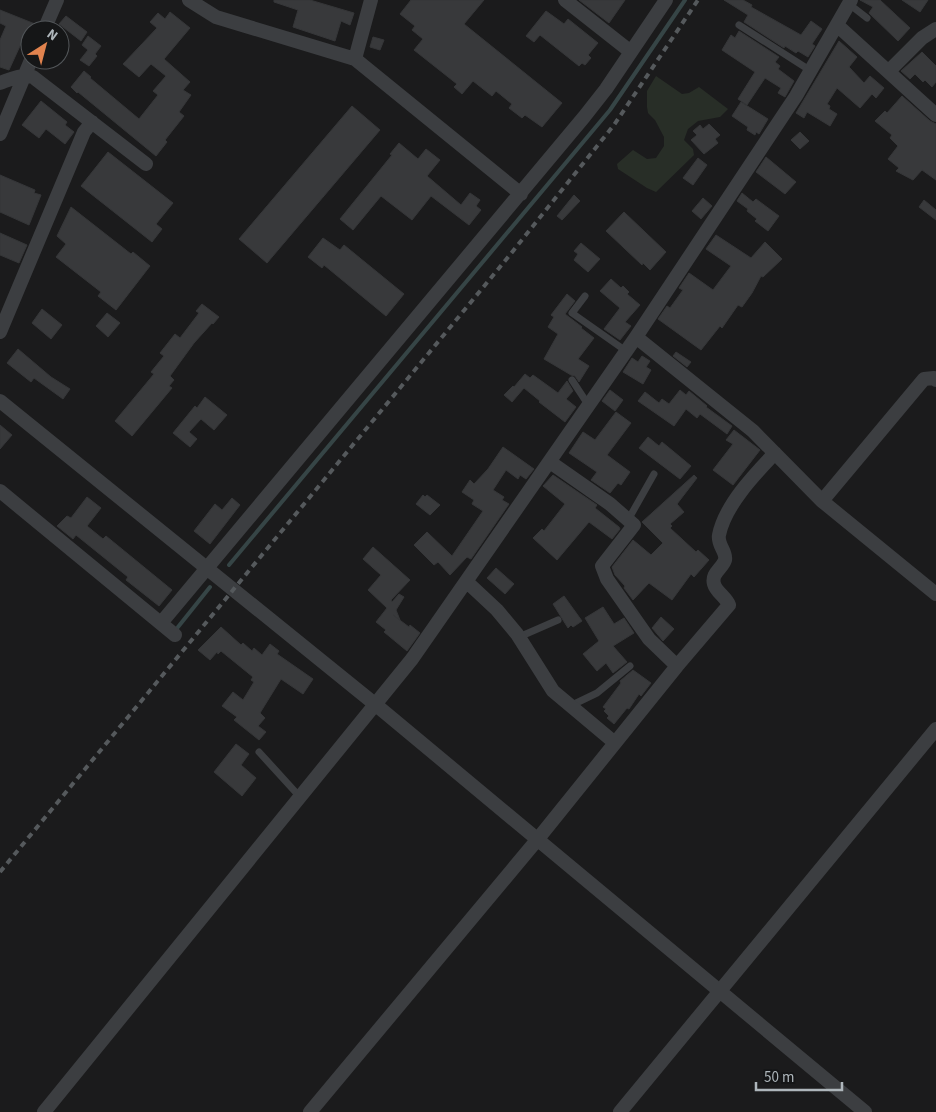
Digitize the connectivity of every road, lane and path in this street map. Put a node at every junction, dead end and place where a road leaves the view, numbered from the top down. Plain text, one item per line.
1 (56, 0) edge
2 (189, 0) edge
3 (371, 0) edge
4 (565, 0) edge
5 (666, 0) edge
6 (850, 2) edge
7 (867, 18) dead end
8 (48, 20) edge
9 (739, 25) dead end
10 (838, 26) junction
11 (936, 29) edge
12 (631, 52) junction
13 (355, 59) junction
14 (27, 70) edge
15 (811, 71) junction
16 (888, 71) junction
17 (25, 75) junction
18 (0, 83) edge
19 (936, 115) edge
20 (92, 122) junction
21 (0, 134) edge
22 (146, 164) dead end
23 (521, 194) junction
24 (585, 296) dead end
25 (0, 332) edge
26 (636, 337) junction
27 (626, 351) junction
28 (572, 380) dead end
29 (936, 380) edge
30 (0, 401) edge
31 (589, 406) junction
32 (775, 453) junction
33 (550, 462) junction
34 (654, 474) dead end
35 (0, 491) edge
36 (822, 501) junction
37 (628, 520) junction
38 (206, 568) junction
39 (466, 582) junction
40 (936, 594) edge
41 (558, 620) dead end
42 (161, 623) junction
43 (175, 635) dead end
44 (519, 637) junction
45 (630, 666) dead end
46 (677, 666) junction
47 (376, 705) junction
48 (570, 707) junction
49 (936, 729) edge
50 (615, 743) junction
51 (259, 752) dead end
52 (300, 798) junction
53 (537, 840) junction
54 (720, 991) junction
55 (44, 1112) edge
56 (310, 1112) edge
57 (620, 1112) edge
58 (865, 1112) edge

1 - 8 street
2 - 13 street
3 - 13 street
4 - 12 street
5 - 12 street
6 - 7 lane
6 - 10 street
9 - 15 lane
10 - 15 street
10 - 16 street
11 - 16 street
12 - 23 street
13 - 23 street
14 - 17 street
15 - 26 street
16 - 19 street
17 - 18 street
17 - 20 street
17 - 21 street
20 - 22 street
20 - 25 street
23 - 38 street
24 - 27 lane
26 - 27 street
26 - 32 street
27 - 31 street
28 - 31 lane
29 - 36 street
30 - 38 street
31 - 33 street
32 - 36 street
32 - 46 street
33 - 37 street
33 - 39 street
34 - 37 lane
35 - 42 street
36 - 40 street
37 - 46 street
38 - 42 street
38 - 47 street
39 - 44 street
39 - 47 street
41 - 44 lane
42 - 43 street
44 - 48 street
45 - 48 lane
46 - 50 street
47 - 52 street
47 - 53 street
48 - 50 street
49 - 54 street
50 - 53 street
51 - 52 lane
52 - 55 street
53 - 54 street
53 - 56 street
54 - 57 street
54 - 58 street

